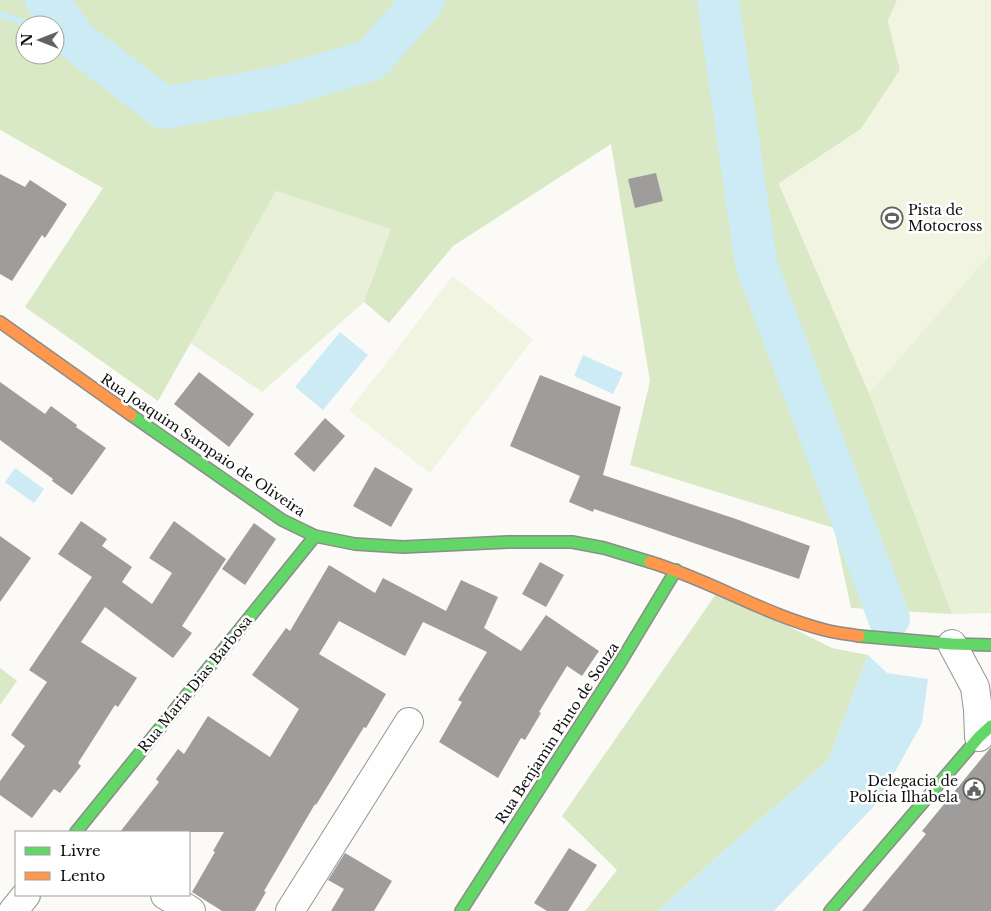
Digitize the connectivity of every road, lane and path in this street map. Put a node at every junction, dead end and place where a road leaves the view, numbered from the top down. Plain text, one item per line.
1 (4, 332) edge
2 (315, 536) junction
3 (676, 570) junction
4 (952, 644) junction
5 (991, 645) edge
6 (409, 722) dead end
7 (985, 731) edge
8 (77, 831) edge
9 (25, 896) edge
10 (167, 896) edge
11 (13, 911) edge
12 (191, 911) edge
13 (290, 911) edge
14 (461, 911) edge
15 (830, 911) edge

1 - 2 street, Rua Joaquim Sampaio de Oliveira
2 - 3 street, Rua Joaquim Sampaio de Oliveira
2 - 8 street, Rua Maria Dias Barbosa
3 - 4 street, Rua Joaquim Sampaio de Oliveira
3 - 14 street, Rua Benjamin Pinto de Souza
4 - 5 street, Rua Joaquim Sampaio de Oliveira
4 - 7 street
6 - 13 street
7 - 15 street
9 - 11 street
10 - 12 street

